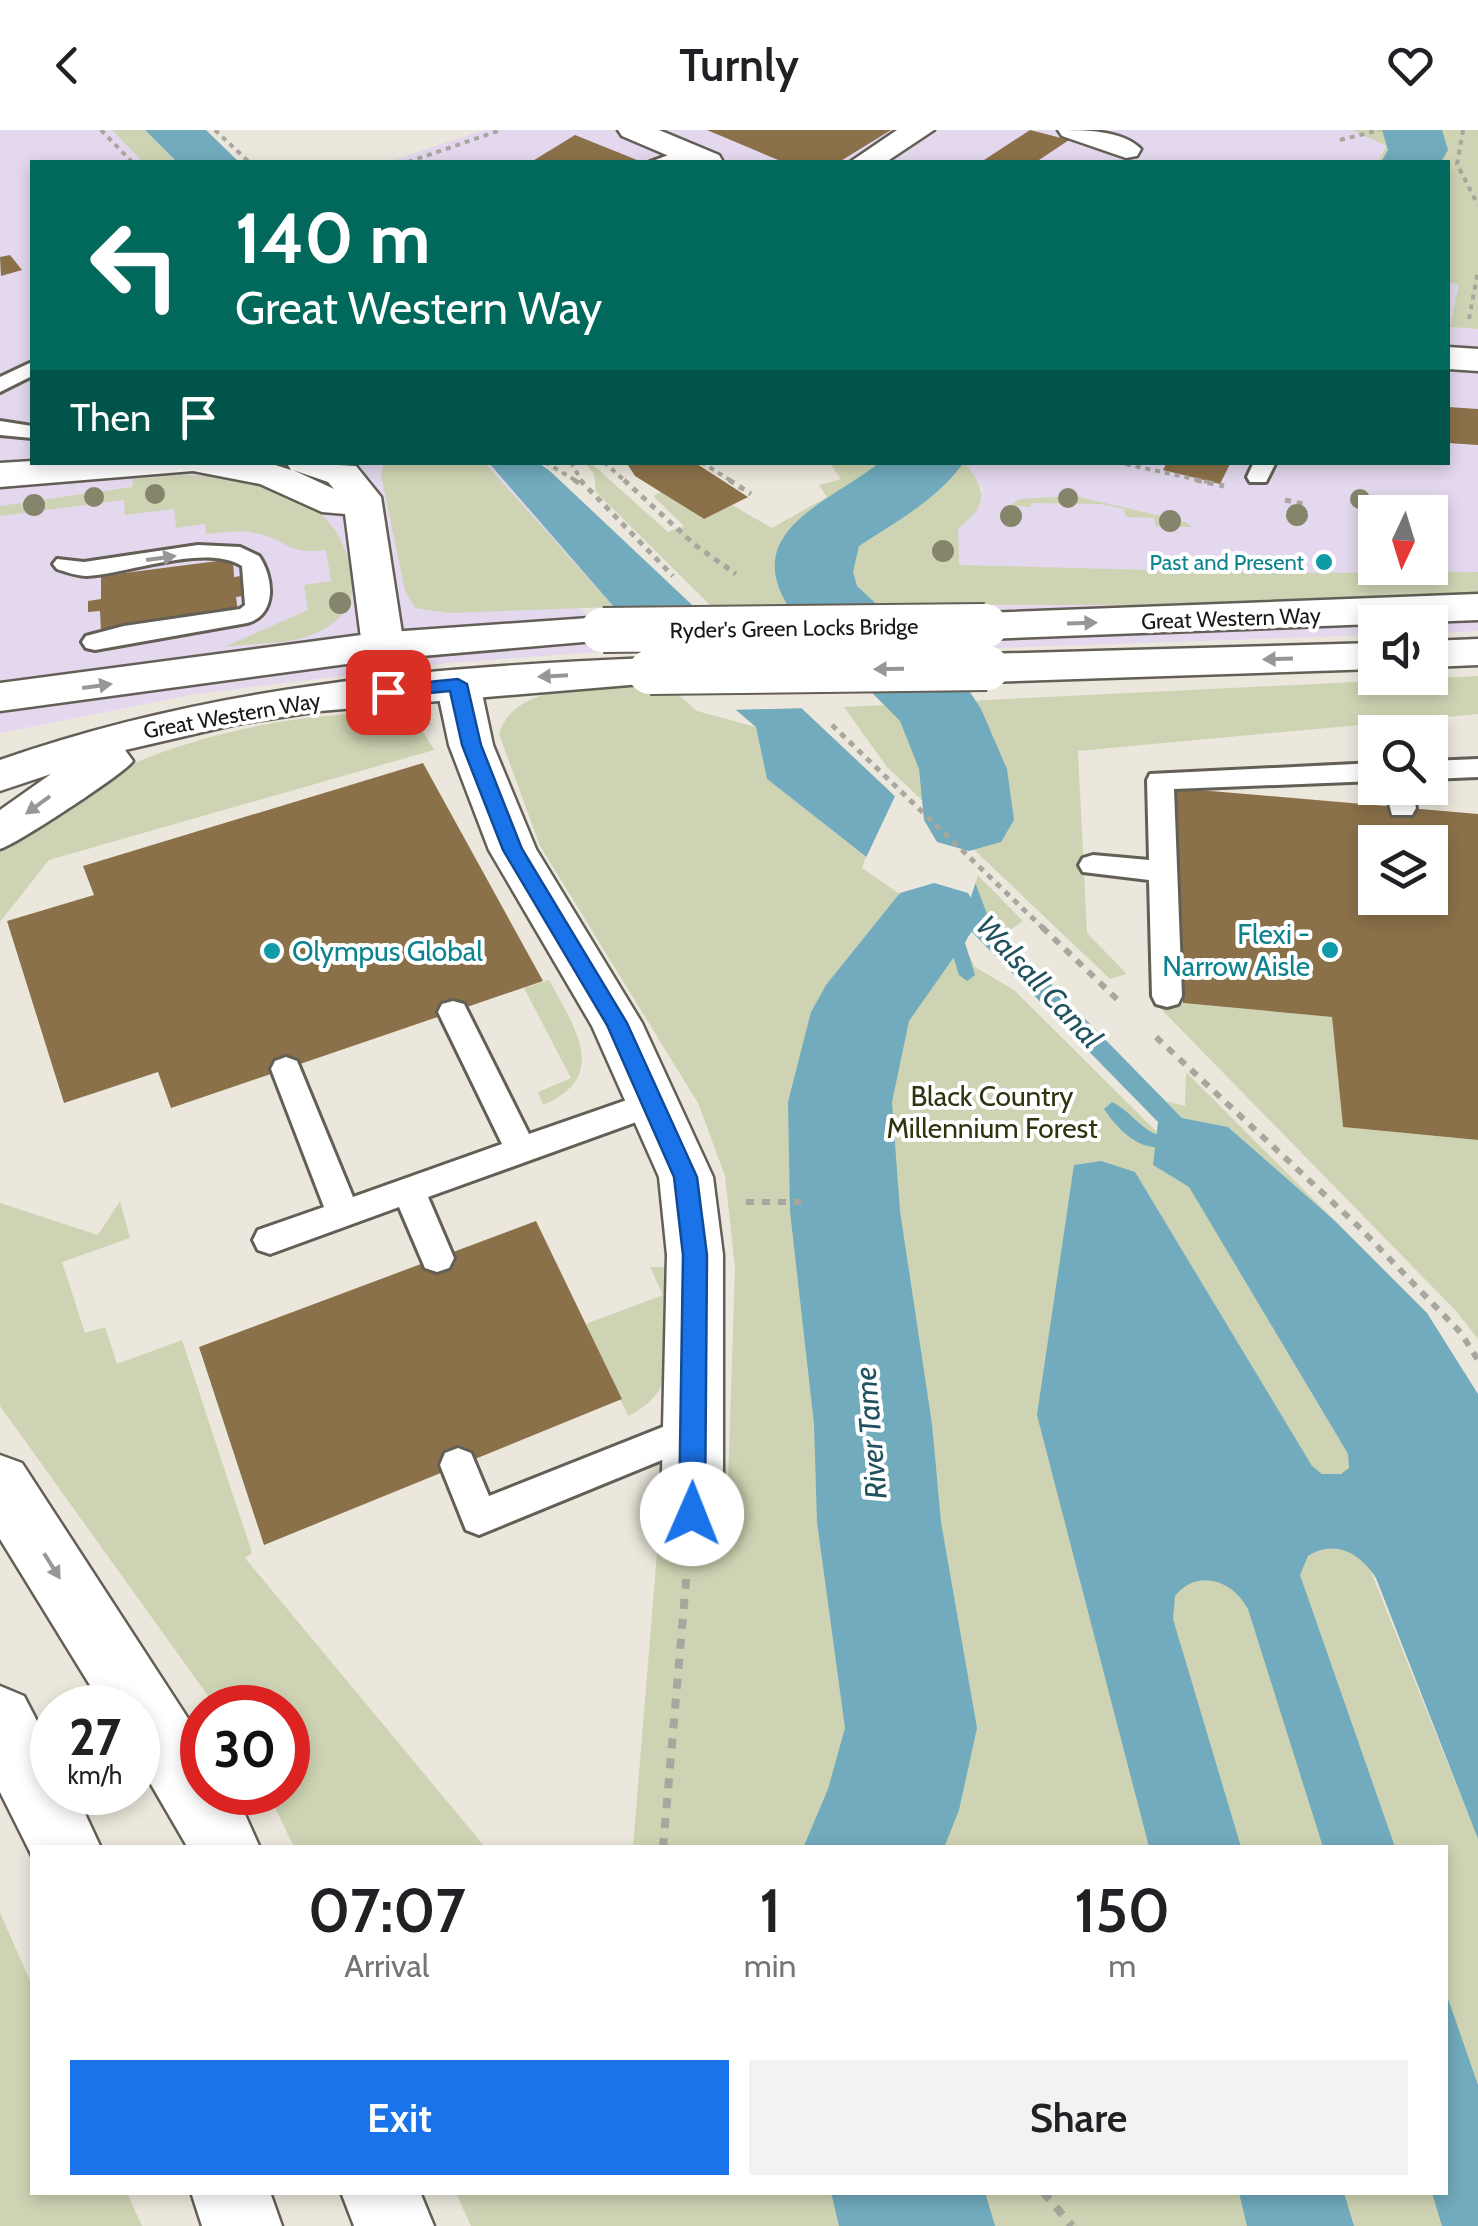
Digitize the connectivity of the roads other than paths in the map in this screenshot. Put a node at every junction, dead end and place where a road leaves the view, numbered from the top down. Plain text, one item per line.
1 (633, 130) edge
2 (918, 130) edge
3 (1073, 130) edge
4 (1126, 148) dead end
5 (685, 159) edge
6 (868, 160) edge
7 (1450, 358) edge
8 (1478, 360) edge
9 (30, 369) edge
10 (30, 388) edge
11 (0, 389) edge
12 (30, 412) edge
13 (0, 414) edge
14 (0, 428) edge
15 (30, 432) edge
16 (124, 465) edge
17 (218, 465) edge
18 (336, 466) edge
19 (8, 471) edge
20 (365, 529) junction
21 (65, 564) dead end
22 (1478, 607) edge
23 (603, 630) joint
24 (95, 642) dead end
25 (383, 646) junction
26 (986, 647) junction
27 (1478, 652) edge
28 (1448, 653) edge
29 (1358, 656) edge
30 (650, 672) joint
31 (458, 684) junction
32 (0, 696) edge
33 (183, 722) junction
34 (1478, 768) edge
35 (1448, 769) edge
36 (1358, 774) edge
37 (0, 776) edge
38 (0, 832) edge
39 (1093, 866) dead end
40 (1163, 870) junction
41 (1166, 996) dead end
42 (453, 1012) dead end
43 (286, 1069) dead end
44 (653, 1103) junction
45 (521, 1150) junction
46 (408, 1189) junction
47 (343, 1212) junction
48 (270, 1240) dead end
49 (436, 1258) dead end
50 (694, 1431) junction
51 (458, 1465) dead end
52 (0, 1484) edge
53 (692, 1514) road end
54 (0, 1720) edge
55 (64, 1845) edge
56 (224, 1845) edge
57 (231, 2195) edge
58 (381, 2195) edge
59 (242, 2226) edge
60 (394, 2226) edge

1 - 5 main road
2 - 6 main road
3 - 4 main road
7 - 8 main road
9 - 11 lane
10 - 11 lane
12 - 13 lane
14 - 15 lane
16 - 19 main road
17 - 20 main road
18 - 20 main road
20 - 25 main road
21 -> 24 lane
26 -> 22 main road, Great Western Way
23 - 25 main road, Great Western Way
23 - 26 main road, Ryder's Green Locks Bridge, bridge
32 -> 25 main road, Great Western Way
29 -> 26 main road, Great Western Way
26 -> 30 main road, Ryder's Green Locks Bridge, bridge
27 - 28 main road
30 -> 31 main road, Great Western Way
31 - 33 main road, Great Western Way
31 - 44 main road
33 - 37 main road, Great Western Way
33 -> 38 main road
34 - 35 lane
36 - 40 lane
39 - 40 lane
40 - 41 lane
42 - 45 lane
43 - 47 lane
44 - 45 lane
44 - 50 main road
45 - 46 lane
46 - 47 lane
46 - 49 lane
47 - 48 lane
50 - 51 lane
50 - 53 main road
52 -> 56 main road
54 - 55 main road
57 - 59 main road
58 - 60 main road

